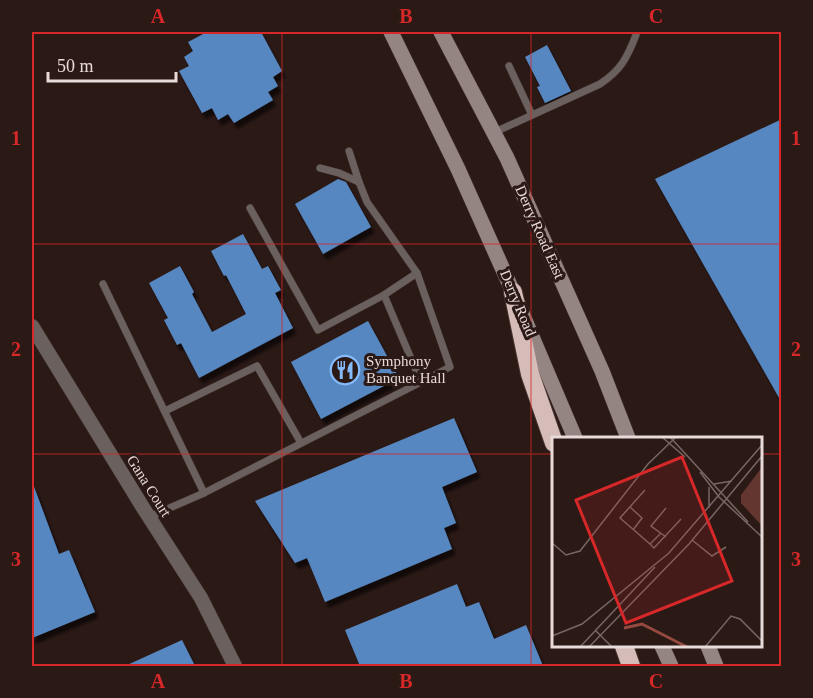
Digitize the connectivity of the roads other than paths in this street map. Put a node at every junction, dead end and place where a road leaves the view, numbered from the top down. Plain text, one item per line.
1 (391, 32) edge
2 (441, 32) edge
3 (636, 32) edge
4 (509, 66) dead end
5 (532, 115) junction
6 (493, 133) junction
7 (349, 151) dead end
8 (320, 168) dead end
9 (358, 182) junction
10 (250, 208) dead end
11 (417, 273) junction
12 (103, 284) dead end
13 (513, 292) junction
14 (384, 295) junction
15 (32, 326) edge
16 (420, 382) junction
17 (165, 411) junction
18 (552, 437) edge
19 (575, 437) edge
20 (628, 437) edge
21 (301, 443) junction
22 (204, 493) junction
23 (149, 517) junction
24 (625, 647) edge
25 (663, 647) edge
26 (709, 647) edge
27 (235, 666) edge
28 (631, 666) edge
29 (671, 666) edge
30 (716, 666) edge

1 - 13 main road, Derry Road
2 - 6 main road, Derry Road East
3 - 5 lane
4 - 5 lane
5 - 6 lane
6 - 20 main road, Derry Road East
7 - 9 lane
8 - 9 lane
9 - 11 lane
10 - 14 lane
11 - 14 lane
11 - 16 lane
12 - 17 lane
13 - 18 highway
13 - 19 main road, Derry Road
14 - 16 lane
15 - 23 street, Gana Court
16 - 21 lane
17 - 21 lane
17 - 22 lane
21 - 22 lane
22 - 23 lane
23 - 27 street, Gana Court
24 - 28 highway
25 - 29 main road
26 - 30 main road

